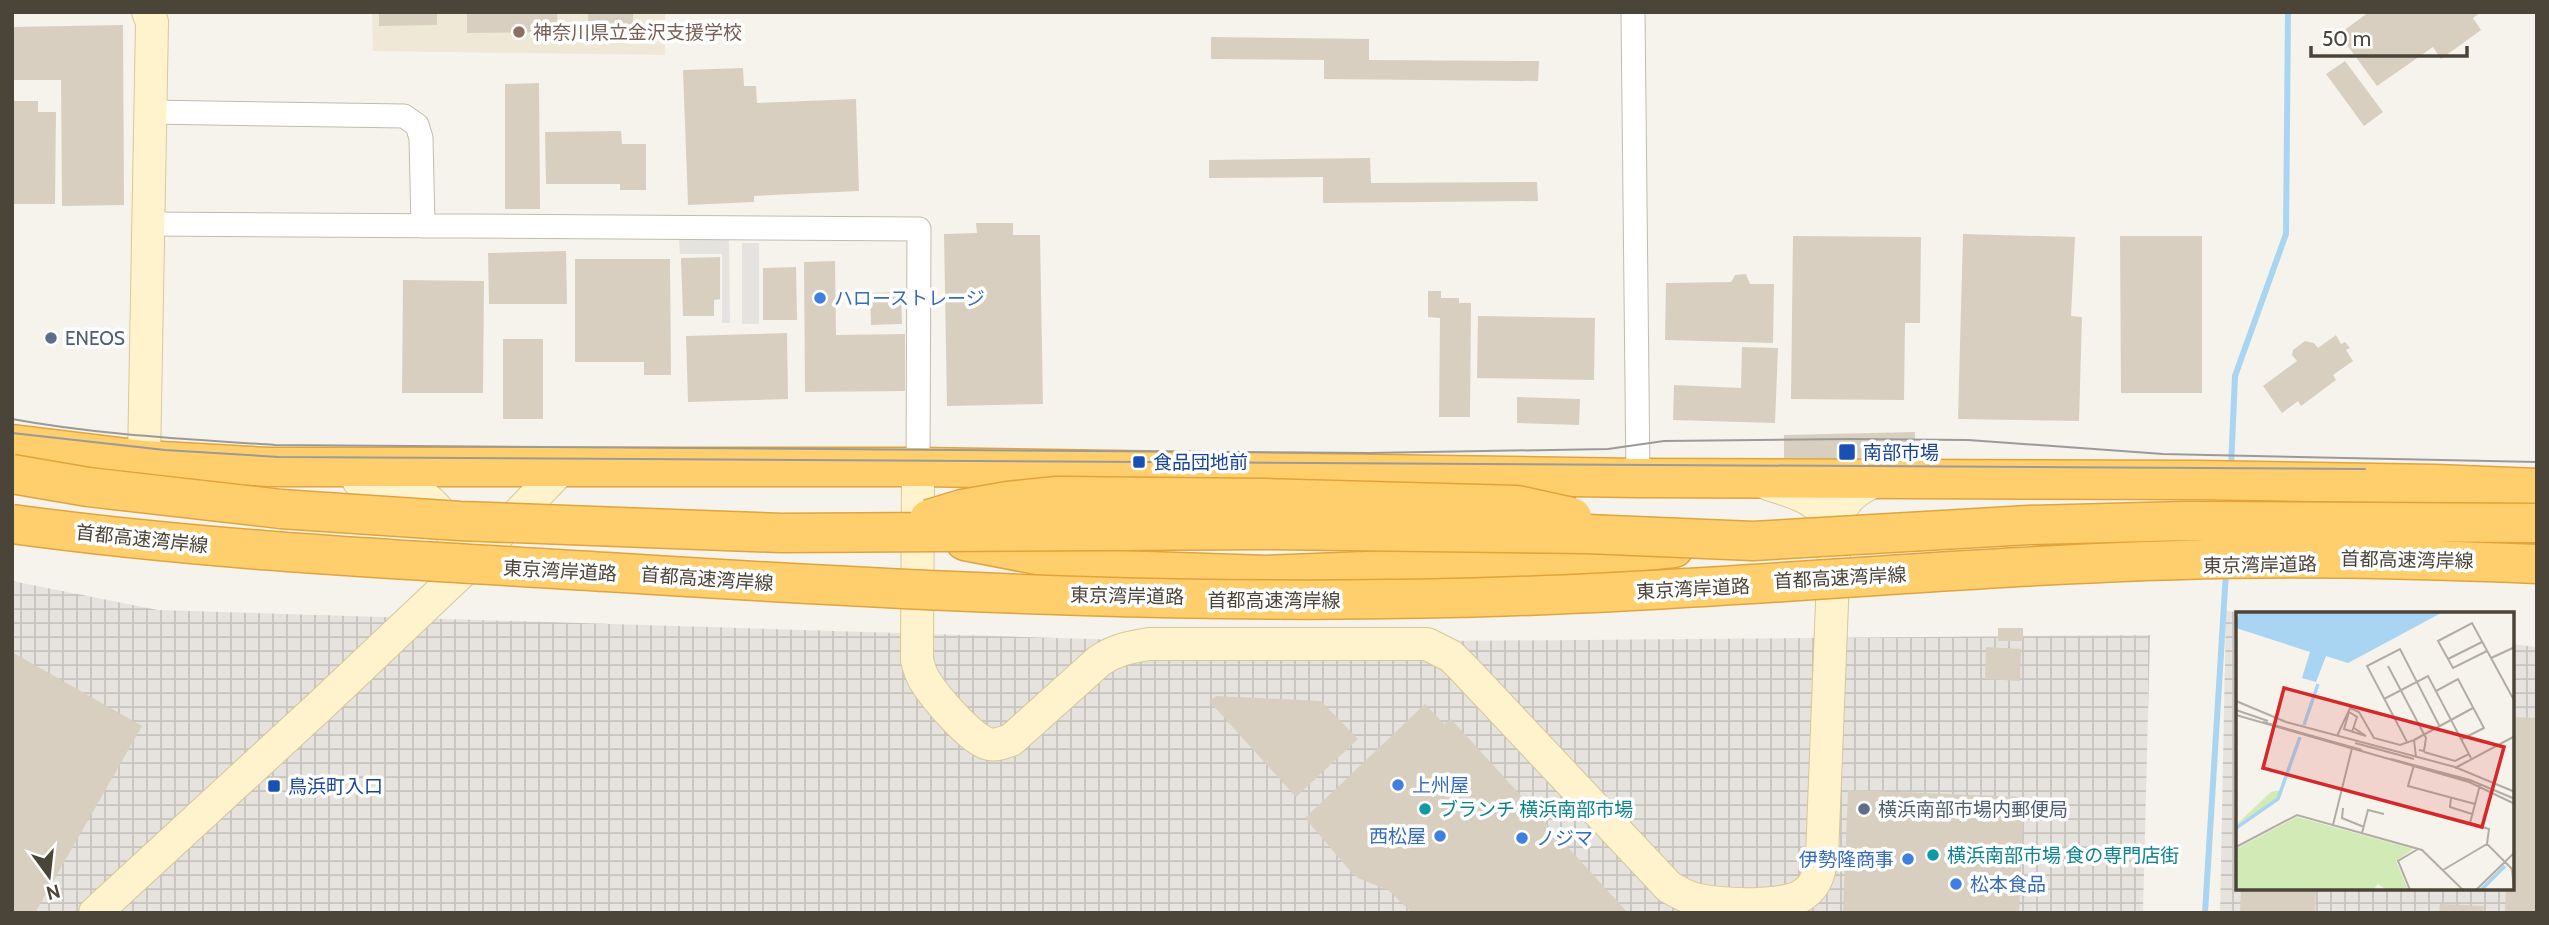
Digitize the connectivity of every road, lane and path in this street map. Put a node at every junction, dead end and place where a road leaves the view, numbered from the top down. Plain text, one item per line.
1 (148, 12) edge
2 (1633, 12) edge
3 (149, 112) junction
4 (148, 224) junction
5 (423, 226) junction
6 (12, 444) edge
7 (144, 460) junction
8 (269, 467) junction
9 (918, 467) junction
10 (562, 468) junction
11 (12, 474) edge
12 (1744, 477) junction
13 (1638, 478) junction
14 (1881, 478) junction
15 (2537, 488) edge
16 (2537, 523) edge
17 (12, 526) edge
18 (907, 526) junction
19 (1835, 527) junction
20 (806, 534) junction
21 (851, 534) junction
22 (1578, 534) junction
23 (963, 541) junction
24 (1677, 542) junction
25 (2537, 564) edge
26 (468, 566) junction
27 (2537, 571) edge
28 (1832, 582) junction
29 (916, 590) junction
30 (95, 913) edge

1 - 3 street
2 - 13 street
3 - 4 street
3 - 5 street
4 - 5 street
4 - 7 street
5 - 9 street
6 - 7 highway
7 - 8 highway
8 - 10 highway
8 - 26 street
9 - 10 highway
9 - 13 highway
9 - 29 street
10 - 26 street
11 - 20 highway, 首都高速湾岸線, bridge
12 - 13 highway
12 - 14 highway
12 - 19 street
14 - 15 highway
14 - 19 street
16 - 24 highway, 首都高速湾岸線, bridge
17 - 25 highway, 首都高速湾岸線, bridge
17 - 26 highway, 東京湾岸道路
18 - 21 highway, bridge
18 - 22 highway, bridge
18 - 24 highway, bridge
19 - 28 street
20 - 21 highway, 首都高速湾岸線, bridge
20 - 23 highway, bridge
21 - 22 highway, 首都高速湾岸線, bridge
22 - 23 highway, bridge
22 - 24 highway, 首都高速湾岸線, bridge
23 - 24 highway
26 - 29 highway, 東京湾岸道路
26 - 30 street
27 - 28 highway, 東京湾岸道路
28 - 29 highway, 東京湾岸道路
28 - 29 street

